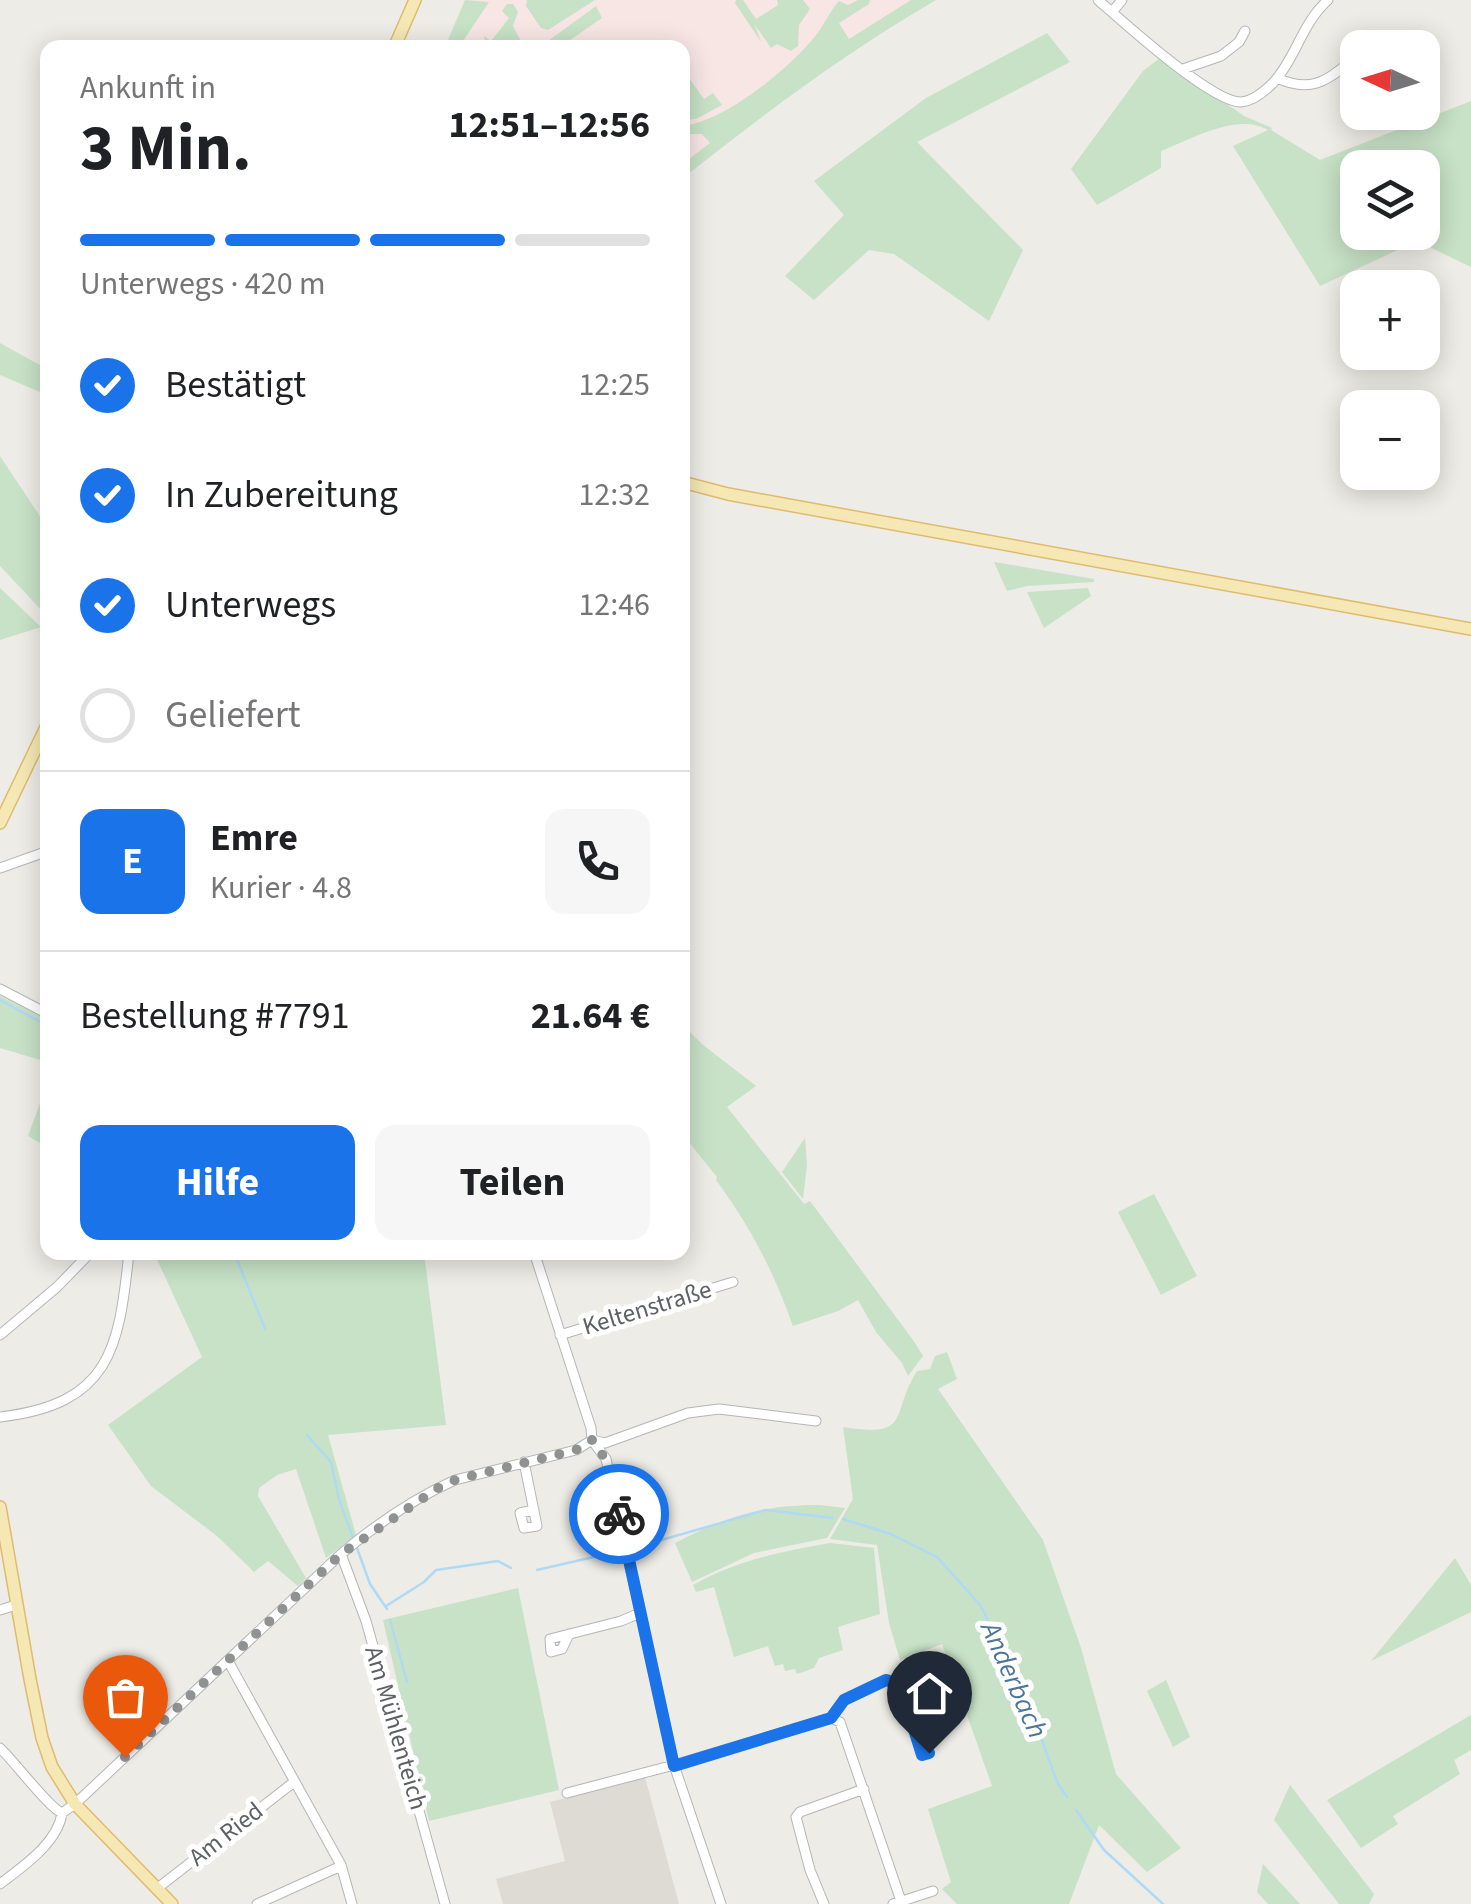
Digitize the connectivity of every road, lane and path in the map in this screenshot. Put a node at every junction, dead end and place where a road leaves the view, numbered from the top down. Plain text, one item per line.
1 (416, 0) edge
2 (1098, 0) edge
3 (1122, 0) edge
4 (1328, 0) edge
5 (1112, 12) junction
6 (1245, 31) dead end
7 (398, 40) edge
8 (1183, 69) junction
9 (1340, 70) edge
10 (1278, 78) junction
11 (690, 484) edge
12 (1471, 629) edge
13 (40, 740) edge
14 (0, 823) edge
15 (40, 854) edge
16 (0, 868) edge
17 (0, 988) edge
18 (40, 1010) edge
19 (82, 1260) edge
20 (128, 1260) edge
21 (537, 1260) edge
22 (734, 1282) dead end
23 (560, 1334) junction
24 (0, 1335) edge
25 (0, 1417) edge
26 (816, 1421) dead end
27 (592, 1440) junction
28 (524, 1462) junction
29 (0, 1507) edge
30 (534, 1510) dead end
31 (344, 1551) junction
32 (16, 1605) junction
33 (0, 1610) edge
34 (640, 1613) junction
35 (569, 1634) dead end
36 (228, 1662) junction
37 (831, 1718) junction
38 (0, 1748) edge
39 (922, 1755) dead end
40 (674, 1766) junction
41 (294, 1782) junction
42 (864, 1789) junction
43 (567, 1793) dead end
44 (75, 1804) junction
45 (62, 1813) junction
46 (342, 1866) junction
47 (0, 1884) edge
48 (158, 1887) junction
49 (934, 1891) dead end
50 (897, 1902) edge
51 (172, 1904) edge
52 (257, 1904) edge
53 (352, 1904) edge
54 (445, 1904) edge
55 (721, 1904) edge
56 (824, 1904) edge

1 - 7 main road
2 - 5 street
3 - 5 street
4 - 10 street
5 - 8 street
6 - 8 street
8 - 10 street
9 - 10 street
11 - 12 main road
13 - 14 main road
15 - 16 street
17 - 18 street
19 - 24 street
20 - 25 street
21 - 23 street, Keltenstraße
22 - 23 street, Keltenstraße
23 - 27 street, Keltenstraße
26 - 27 street
27 - 28 street
27 - 34 street, Keltenstraße
28 - 30 street
28 - 31 street
29 - 32 main road
31 - 36 street
31 - 54 street, Am Mühlenteich
32 - 33 street
32 - 44 main road
34 - 35 street
34 - 40 street, Keltenstraße
36 - 41 street
36 - 44 street
37 - 39 street
37 - 40 street
37 - 42 street
38 - 45 street
40 - 43 street
40 - 55 street, Keltenstraße
41 - 46 street
41 - 48 street, Am Ried
42 - 50 street
42 - 56 street
44 - 45 street
44 - 48 main road
45 - 47 street
46 - 52 street
46 - 53 street
48 - 51 main road
49 - 50 street

